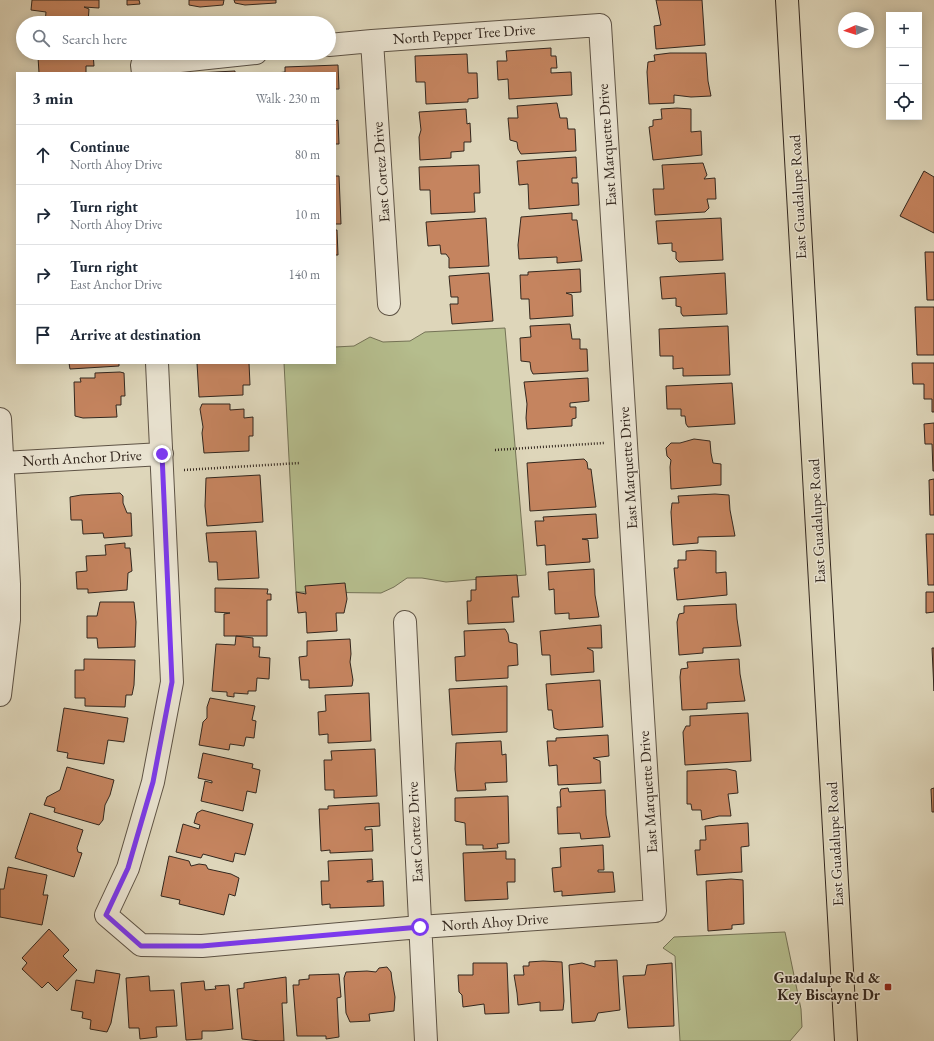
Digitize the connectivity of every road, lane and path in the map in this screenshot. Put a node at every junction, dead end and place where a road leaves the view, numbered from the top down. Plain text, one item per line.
1 (787, 0) edge
2 (600, 25) joint
3 (372, 41) junction
4 (336, 44) edge
5 (206, 60) edge
6 (142, 69) edge
7 (389, 304) dead end
8 (157, 364) edge
9 (0, 419) edge
10 (608, 443) dead end
11 (495, 450) dead end
12 (162, 454) junction
13 (1, 463) edge
14 (300, 463) dead end
15 (184, 470) dead end
16 (405, 622) dead end
17 (0, 695) edge
18 (655, 911) joint
19 (420, 927) junction
20 (426, 1041) edge
21 (846, 1041) edge

1 - 21 main road, East Guadalupe Road
2 - 3 street, North Pepper Tree Drive
2 - 18 street, East Marquette Drive
3 - 4 street, North Pepper Tree Drive
3 - 7 street, East Cortez Drive
5 - 6 street
8 - 12 street
9 - 13 street
10 - 11 path
12 - 13 street, North Anchor Drive
12 - 19 street, North Ahoy Drive
13 - 17 street
14 - 15 path
16 - 19 street, East Cortez Drive
18 - 19 street, North Ahoy Drive
19 - 20 street, East Cortez Drive

